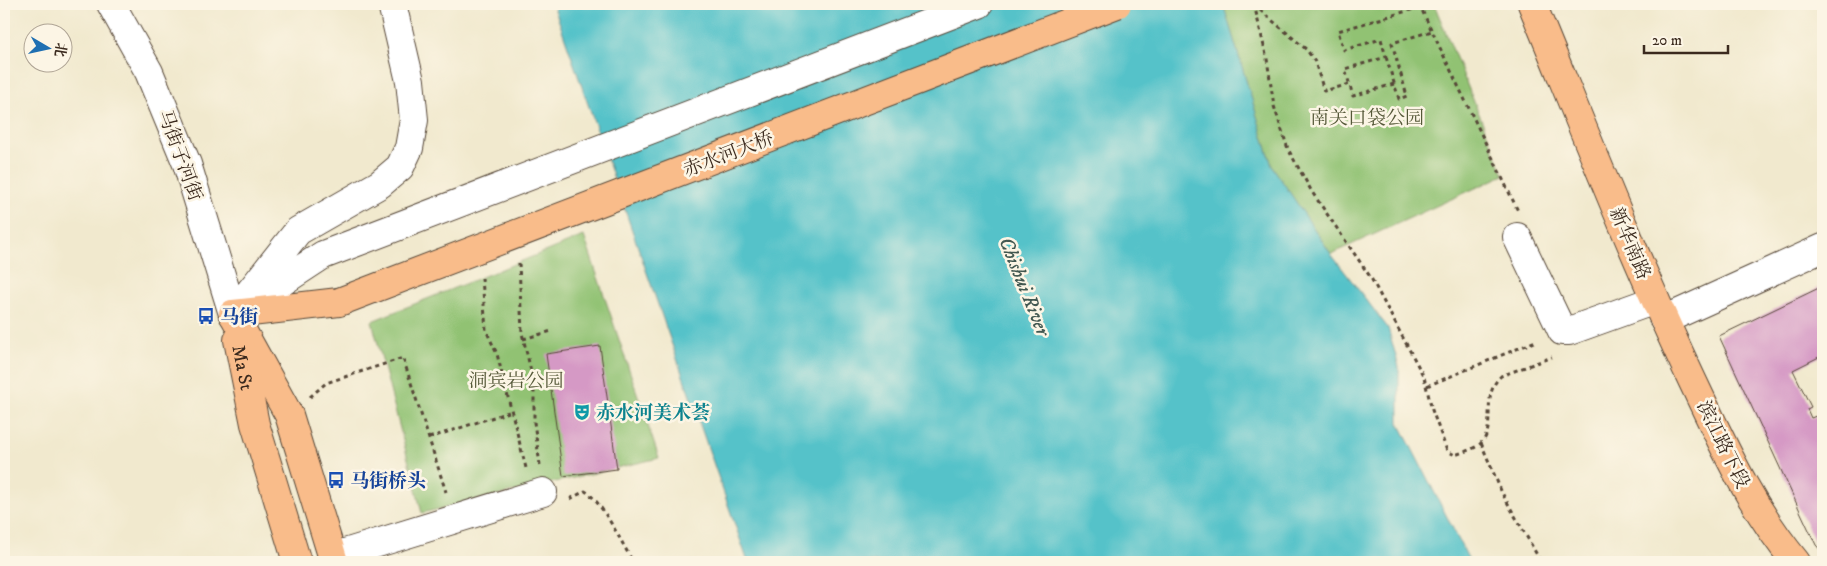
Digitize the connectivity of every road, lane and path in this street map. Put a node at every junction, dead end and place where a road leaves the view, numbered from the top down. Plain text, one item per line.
1 (110, 4) edge
2 (392, 4) edge
3 (979, 4) edge
4 (1117, 4) edge
5 (1254, 4) edge
6 (1532, 4) edge
7 (1420, 6) edge
8 (1432, 31) junction
9 (1386, 57) junction
10 (1350, 84) junction
11 (1394, 84) junction
12 (1520, 228) joint
13 (1823, 248) edge
14 (519, 259) dead end
15 (482, 273) dead end
16 (1659, 310) junction
17 (233, 314) junction
18 (552, 331) dead end
19 (523, 339) junction
20 (1558, 343) junction
21 (1427, 386) junction
22 (512, 412) junction
23 (288, 415) junction
24 (429, 438) junction
25 (1481, 444) junction
26 (538, 493) junction
27 (454, 519) junction
28 (333, 560) edge
29 (297, 562) edge
30 (633, 562) edge
31 (1541, 562) edge
32 (1796, 562) edge

1 - 17 street, 马街子河街
2 - 17 street
3 - 17 street
4 - 17 main road, 赤水河大桥, bridge
5 - 10 path
5 - 21 path
6 - 16 main road, 新华南路
7 - 8 path
7 - 9 path
8 - 11 path
8 - 12 path
9 - 10 path
9 - 11 path
10 - 11 path
12 - 20 street
13 - 16 street
14 - 19 path
15 - 22 path
16 - 20 street
16 - 32 main road, 滨江路下段
17 - 23 main road, Ma St
17 - 29 main road, Ma St
18 - 19 path
19 - 26 path
20 - 21 path
20 - 25 path
21 - 25 path
22 - 24 path
22 - 26 path
23 - 24 path
23 - 28 main road, Ma St
24 - 27 path
25 - 31 path
26 - 27 street
26 - 30 path
27 - 28 street

